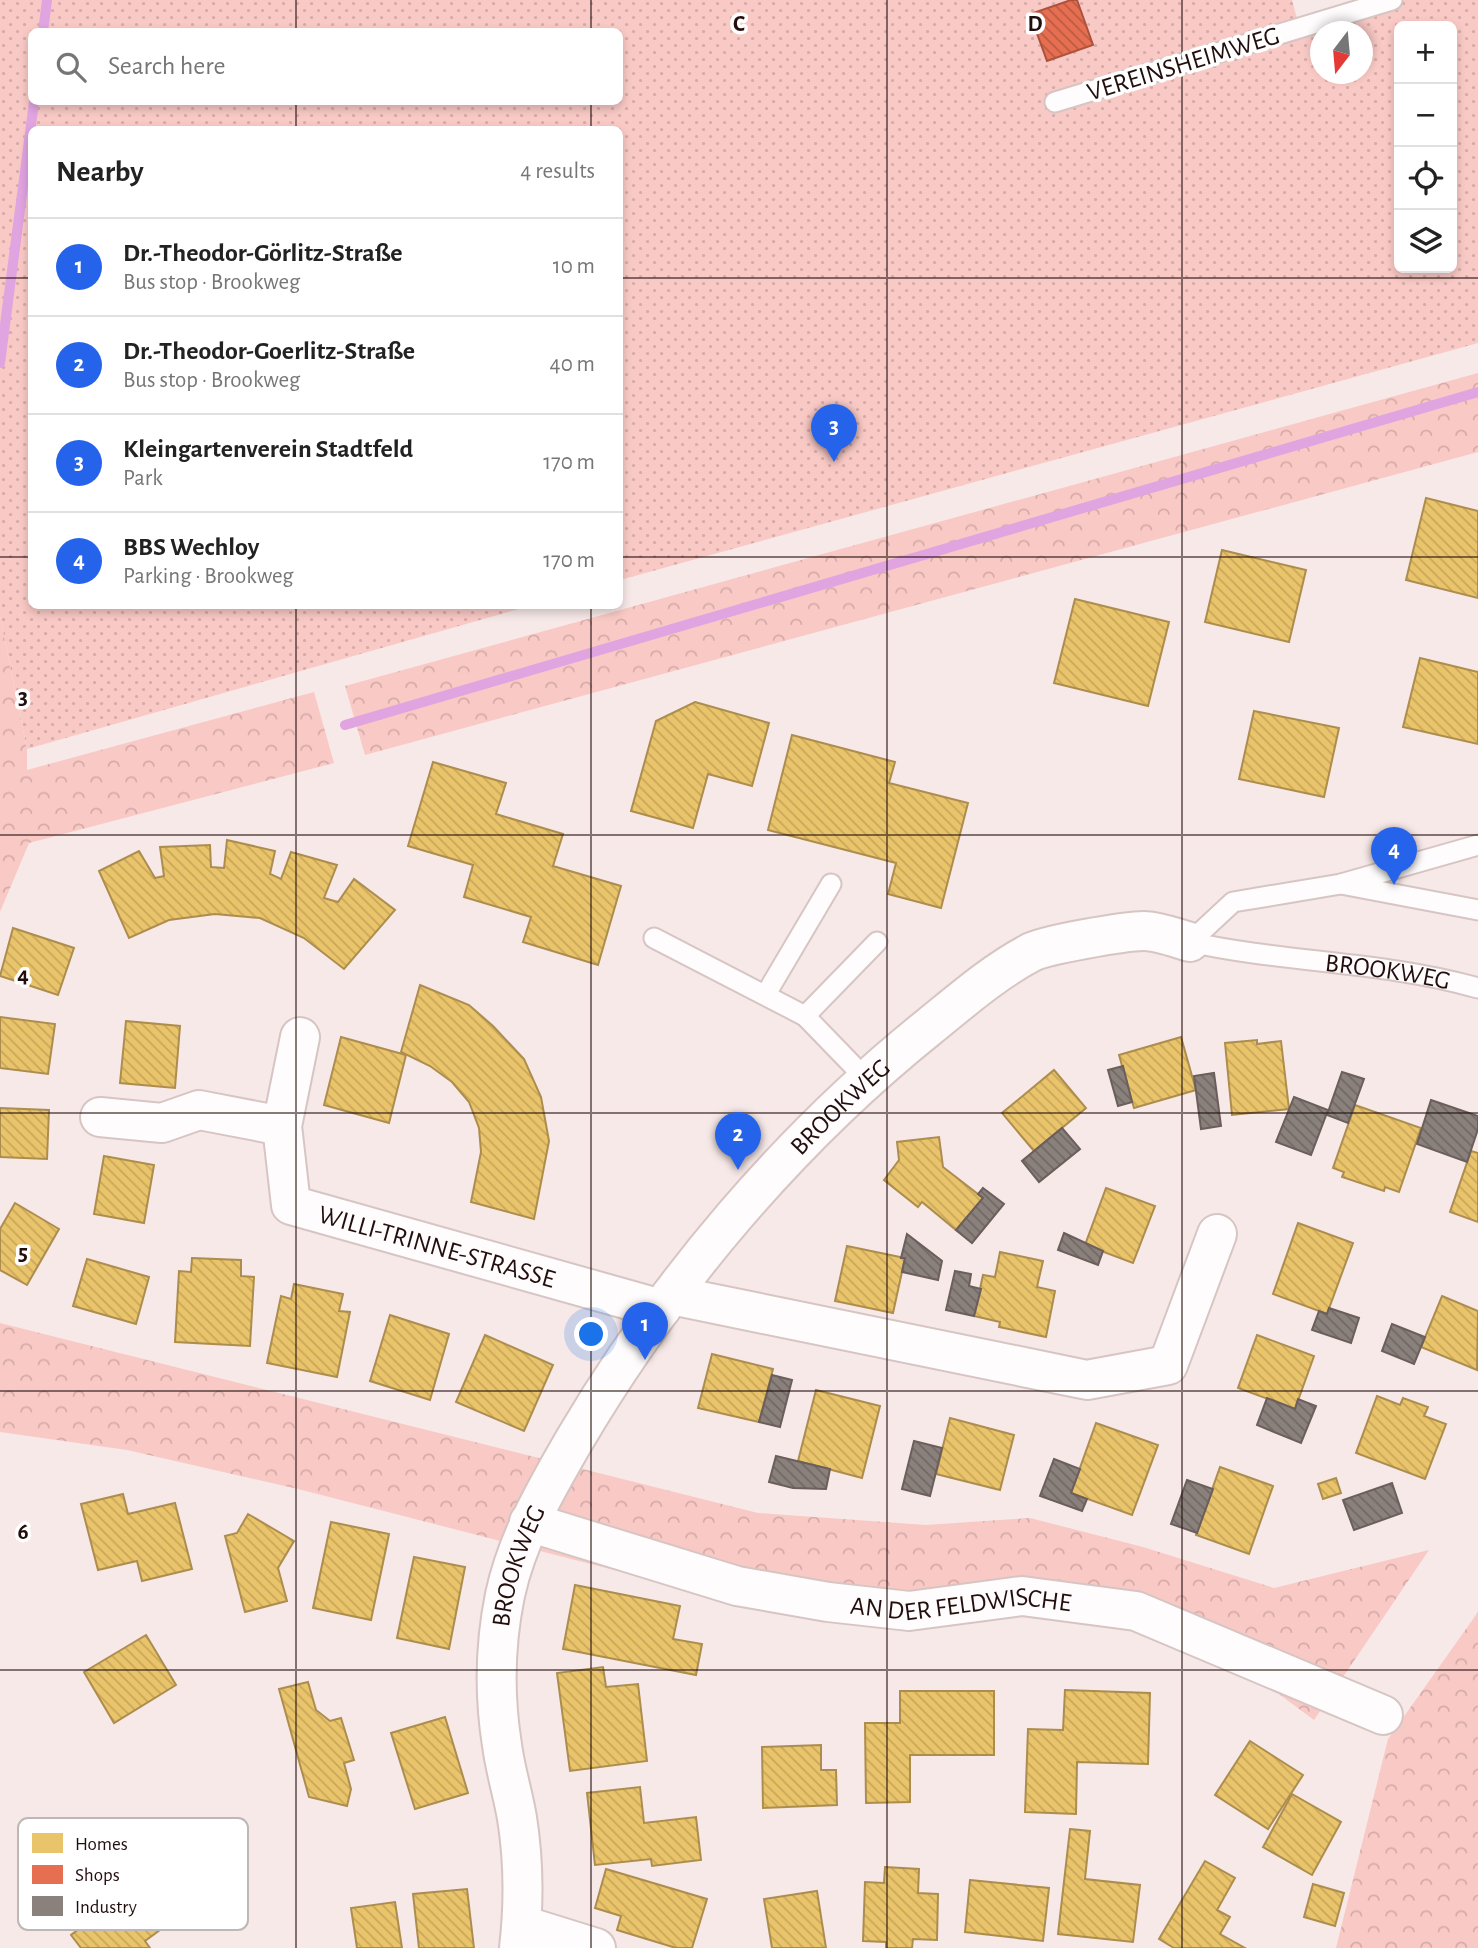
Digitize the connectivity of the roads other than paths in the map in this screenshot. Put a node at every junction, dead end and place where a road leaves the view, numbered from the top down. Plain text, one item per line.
1 (1392, 0) edge
2 (1055, 103) dead end
3 (1478, 845) edge
4 (831, 884) dead end
5 (1341, 884) junction
6 (1478, 910) edge
7 (654, 938) dead end
8 (877, 942) dead end
9 (1190, 942) junction
10 (1478, 988) edge
11 (766, 994) junction
12 (805, 1016) junction
13 (300, 1037) dead end
14 (867, 1080) junction
15 (100, 1117) dead end
16 (282, 1126) junction
17 (1217, 1234) dead end
18 (666, 1302) junction
19 (529, 1522) junction
20 (1383, 1715) dead end
21 (520, 1937) edge
22 (596, 1948) edge

1 - 2 lane, VEREINSHEIMWEG
3 - 5 lane
4 - 11 lane
5 - 6 lane
5 - 9 lane
7 - 11 lane
8 - 12 lane
9 - 10 lane, BROOKWEG
9 - 14 street, BROOKWEG
11 - 12 lane
12 - 14 lane
13 - 16 street, WILLI-TRINNE-STRASSE
14 - 18 street, BROOKWEG
15 - 16 street
16 - 18 street, WILLI-TRINNE-STRASSE
17 - 18 street
18 - 19 street, BROOKWEG
19 - 20 street, AN DER FELDWISCHE
19 - 21 street, BROOKWEG
21 - 22 street

